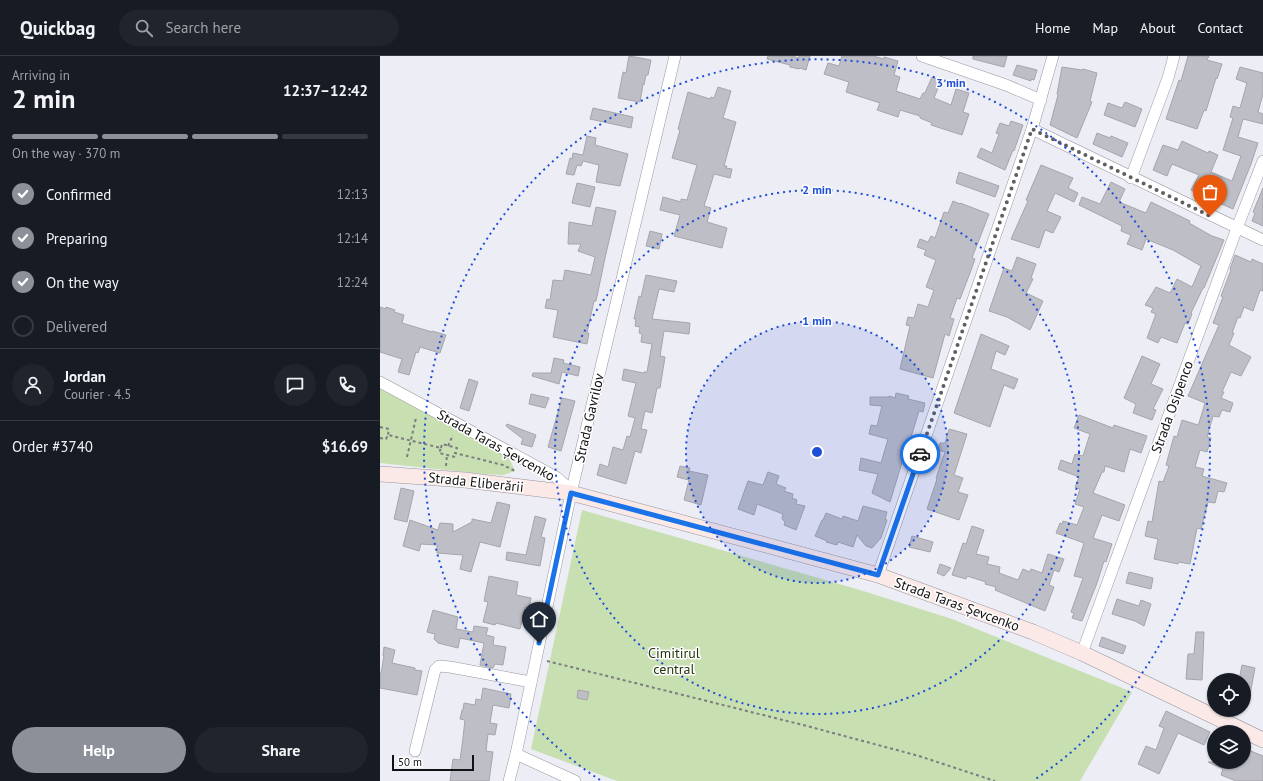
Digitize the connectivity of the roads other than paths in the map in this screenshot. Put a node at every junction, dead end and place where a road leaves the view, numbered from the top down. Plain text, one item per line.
1 (675, 56) edge
2 (922, 56) edge
3 (1053, 56) edge
4 (1174, 56) edge
5 (1041, 100) junction
6 (1032, 129) junction
7 (1263, 162) edge
8 (1131, 178) junction
9 (1237, 228) junction
10 (1263, 240) edge
11 (380, 382) edge
12 (380, 474) edge
13 (571, 493) junction
14 (878, 575) junction
15 (1082, 653) junction
16 (531, 682) junction
17 (1263, 740) edge
18 (415, 751) dead end
19 (516, 754) junction
20 (509, 781) edge
21 (576, 781) edge

1 - 13 street, Strada Gavrilov
2 - 5 street
3 - 5 street
4 - 8 street
5 - 6 street
6 - 8 street
6 - 14 street
7 - 9 street, Strada Osipenco
8 - 9 street
9 - 10 street
9 - 15 street, Strada Osipenco
11 - 13 street, Strada Taras Șevcenko
12 - 13 main road, Strada Eliberării
13 - 14 main road, Strada Taras Șevcenko
13 - 16 street, Strada Gavrilov
14 - 15 main road, Strada Taras Șevcenko
15 - 17 main road, Strada Taras Șevcenko
16 - 18 street
16 - 19 street, Strada Gavrilov
19 - 20 street, Strada Gavrilov
19 - 21 street

